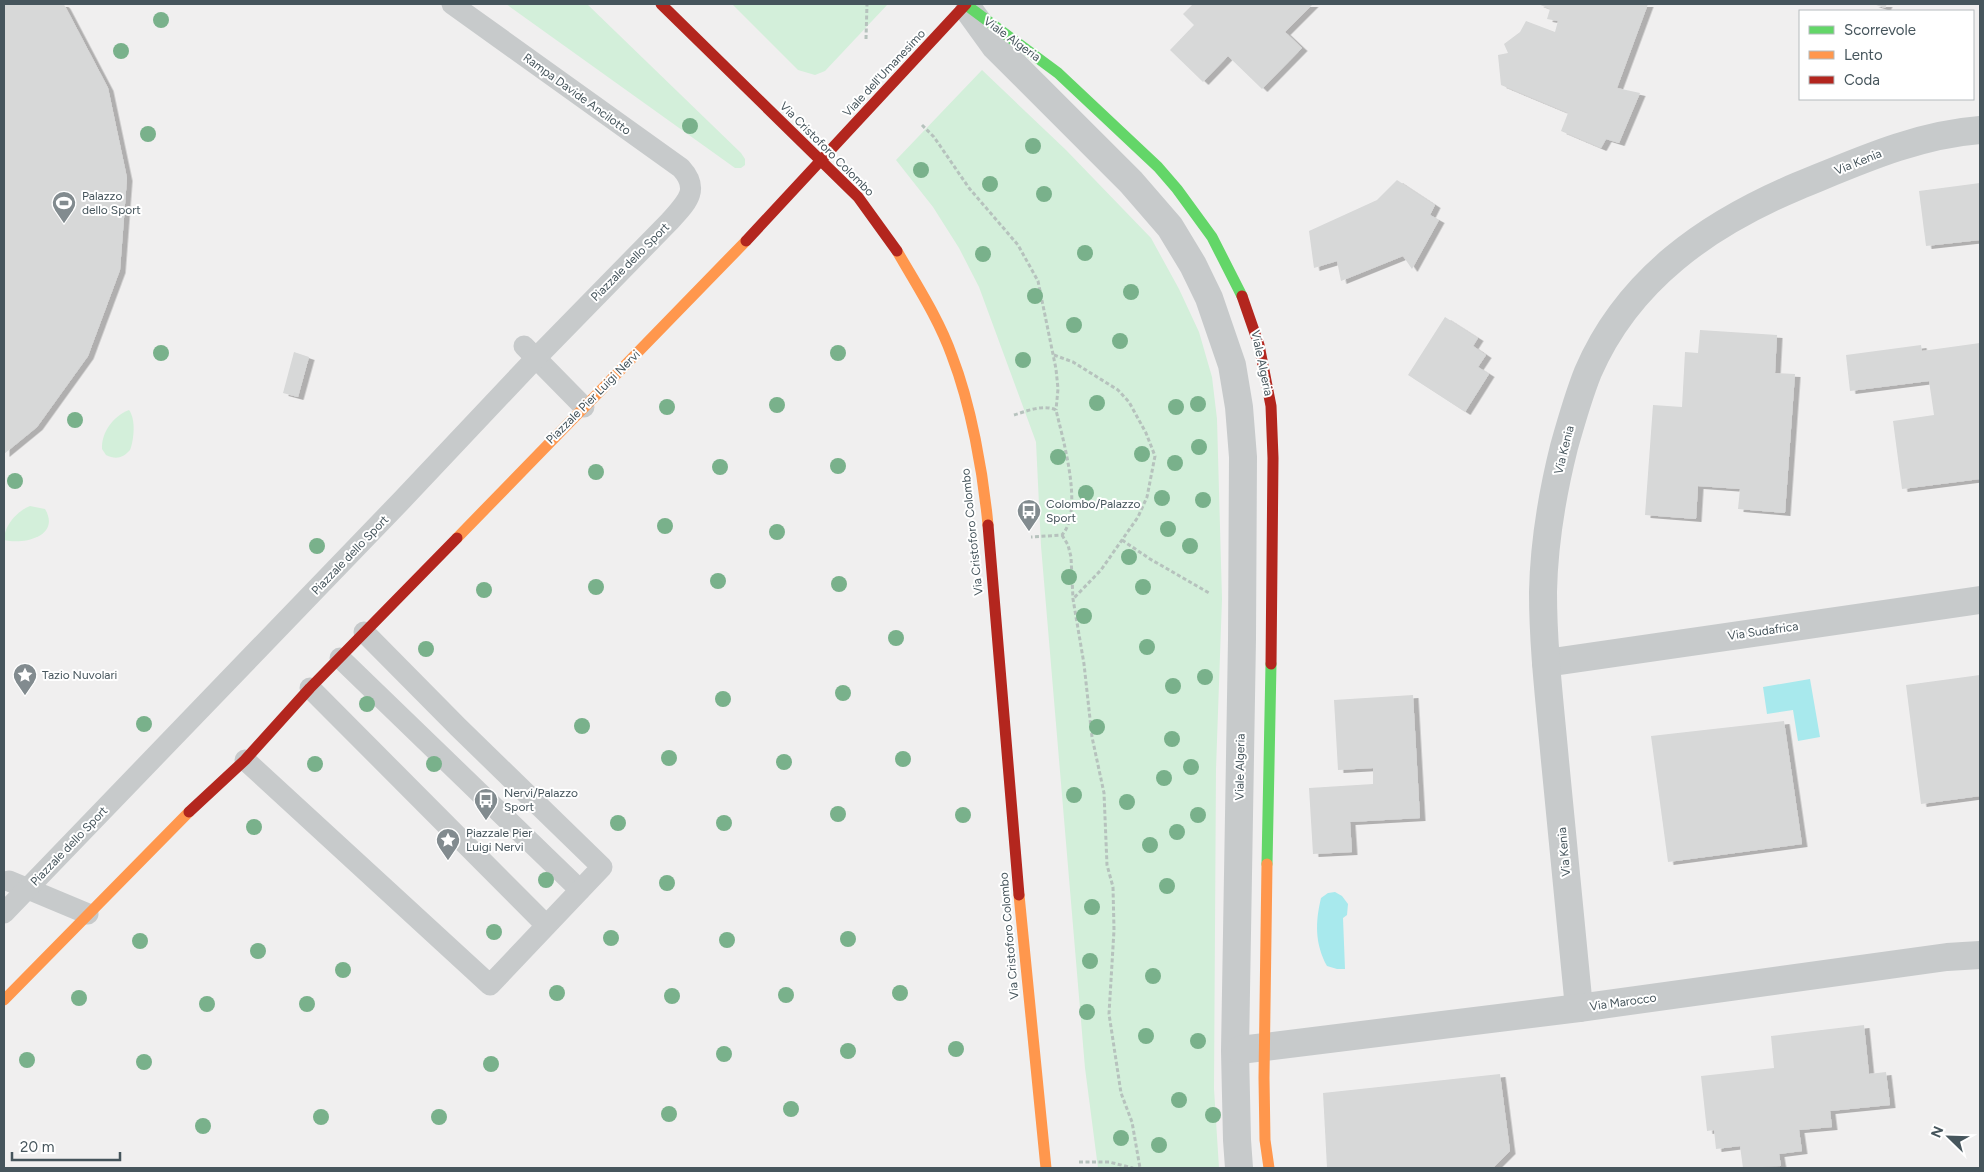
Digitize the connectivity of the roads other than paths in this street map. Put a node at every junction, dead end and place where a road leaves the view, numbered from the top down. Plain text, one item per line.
1 (452, 4) edge
2 (661, 4) edge
3 (965, 4) edge
4 (1980, 130) edge
5 (822, 161) junction
6 (691, 192) joint
7 (530, 352) junction
8 (584, 407) junction
9 (1980, 600) edge
10 (364, 632) junction
11 (340, 658) junction
12 (1546, 663) junction
13 (310, 688) junction
14 (245, 760) junction
15 (18, 885) junction
16 (580, 890) junction
17 (4, 913) edge
18 (88, 914) junction
19 (546, 925) junction
20 (1980, 955) edge
21 (4, 1000) edge
22 (1579, 1008) junction
23 (1265, 1046) junction
24 (1235, 1051) junction
25 (1046, 1168) edge
26 (1239, 1168) edge
27 (1269, 1168) edge

1 - 6 lane, Rampa Davide Ancilotto
2 - 5 street, Via Cristoforo Colombo
3 - 5 street, Viale dell'Umanesimo
3 - 23 street, Viale Algeria
3 - 24 street, Viale Algeria
4 - 12 street, Via Kenia
5 - 8 street, Piazzale Pier Luigi Nervi
5 - 25 street, Via Cristoforo Colombo
6 - 7 lane, Piazzale dello Sport
7 - 8 lane
7 - 15 lane, Piazzale dello Sport
8 - 10 street, Piazzale Pier Luigi Nervi
9 - 12 street, Via Sudafrica
10 - 11 street, Piazzale Pier Luigi Nervi
10 - 16 lane
11 - 13 street, Piazzale Pier Luigi Nervi
11 - 16 lane
12 - 22 street, Via Kenia
13 - 14 street, Piazzale Pier Luigi Nervi
13 - 19 lane
14 - 18 street, Piazzale Pier Luigi Nervi
14 - 19 lane
15 - 17 lane, Piazzale dello Sport
15 - 18 lane
16 - 19 lane
18 - 21 street, Piazzale Pier Luigi Nervi
20 - 22 street, Via Marocco
22 - 23 street, Via Marocco
23 - 24 street, Via Marocco
23 - 27 street, Viale Algeria
24 - 26 street, Viale Algeria

